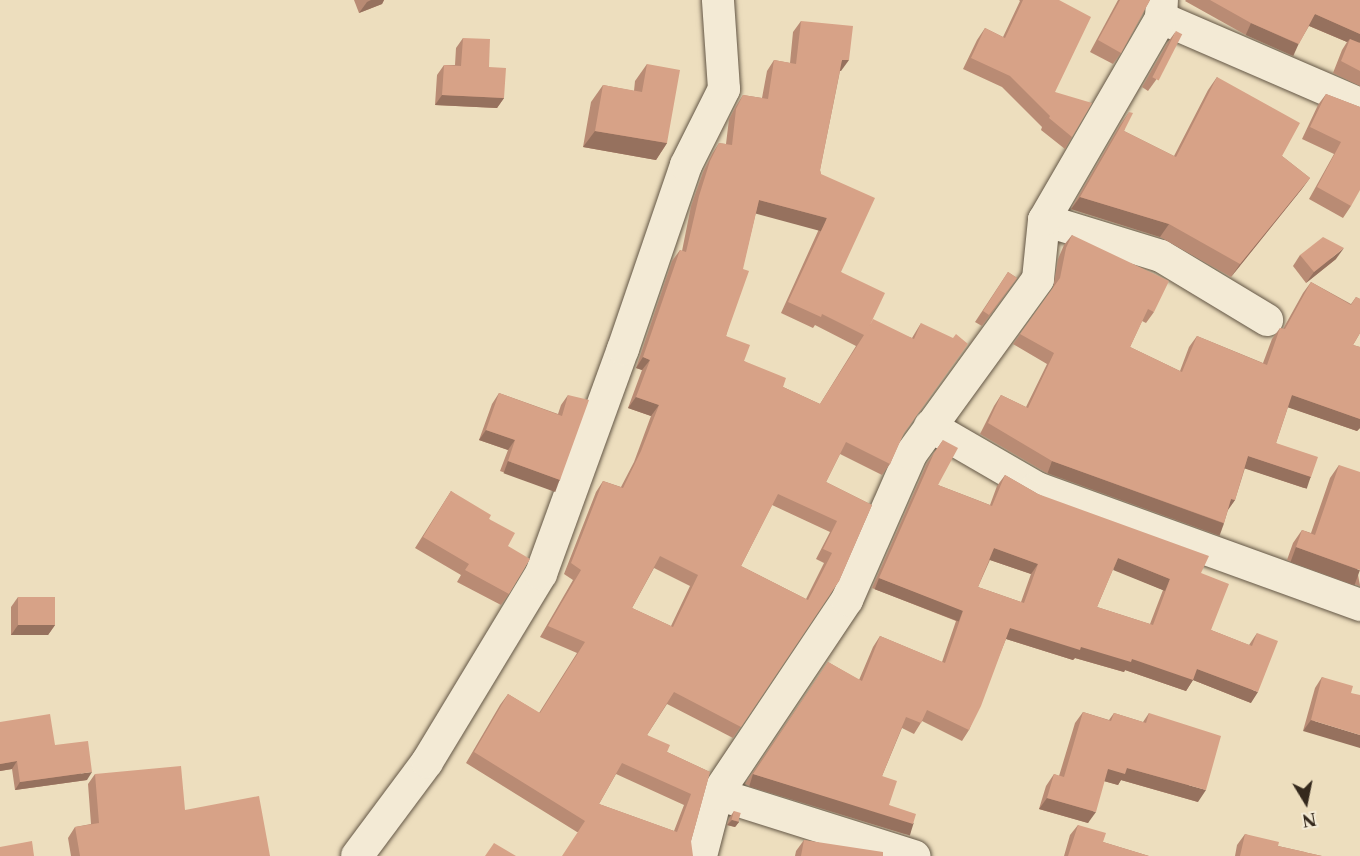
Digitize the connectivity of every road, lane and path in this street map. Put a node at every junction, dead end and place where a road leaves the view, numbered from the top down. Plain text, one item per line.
1 (718, 0) edge
2 (1161, 9) edge
3 (1360, 104) edge
4 (1044, 220) junction
5 (1267, 320) dead end
6 (930, 426) junction
7 (1360, 605) edge
8 (717, 794) junction
9 (357, 856) edge
10 (701, 856) edge
11 (914, 856) edge

1 - 9 street
2 - 3 street
2 - 4 street
4 - 5 street
4 - 6 street
6 - 7 street
6 - 8 street
8 - 10 street
8 - 11 street

